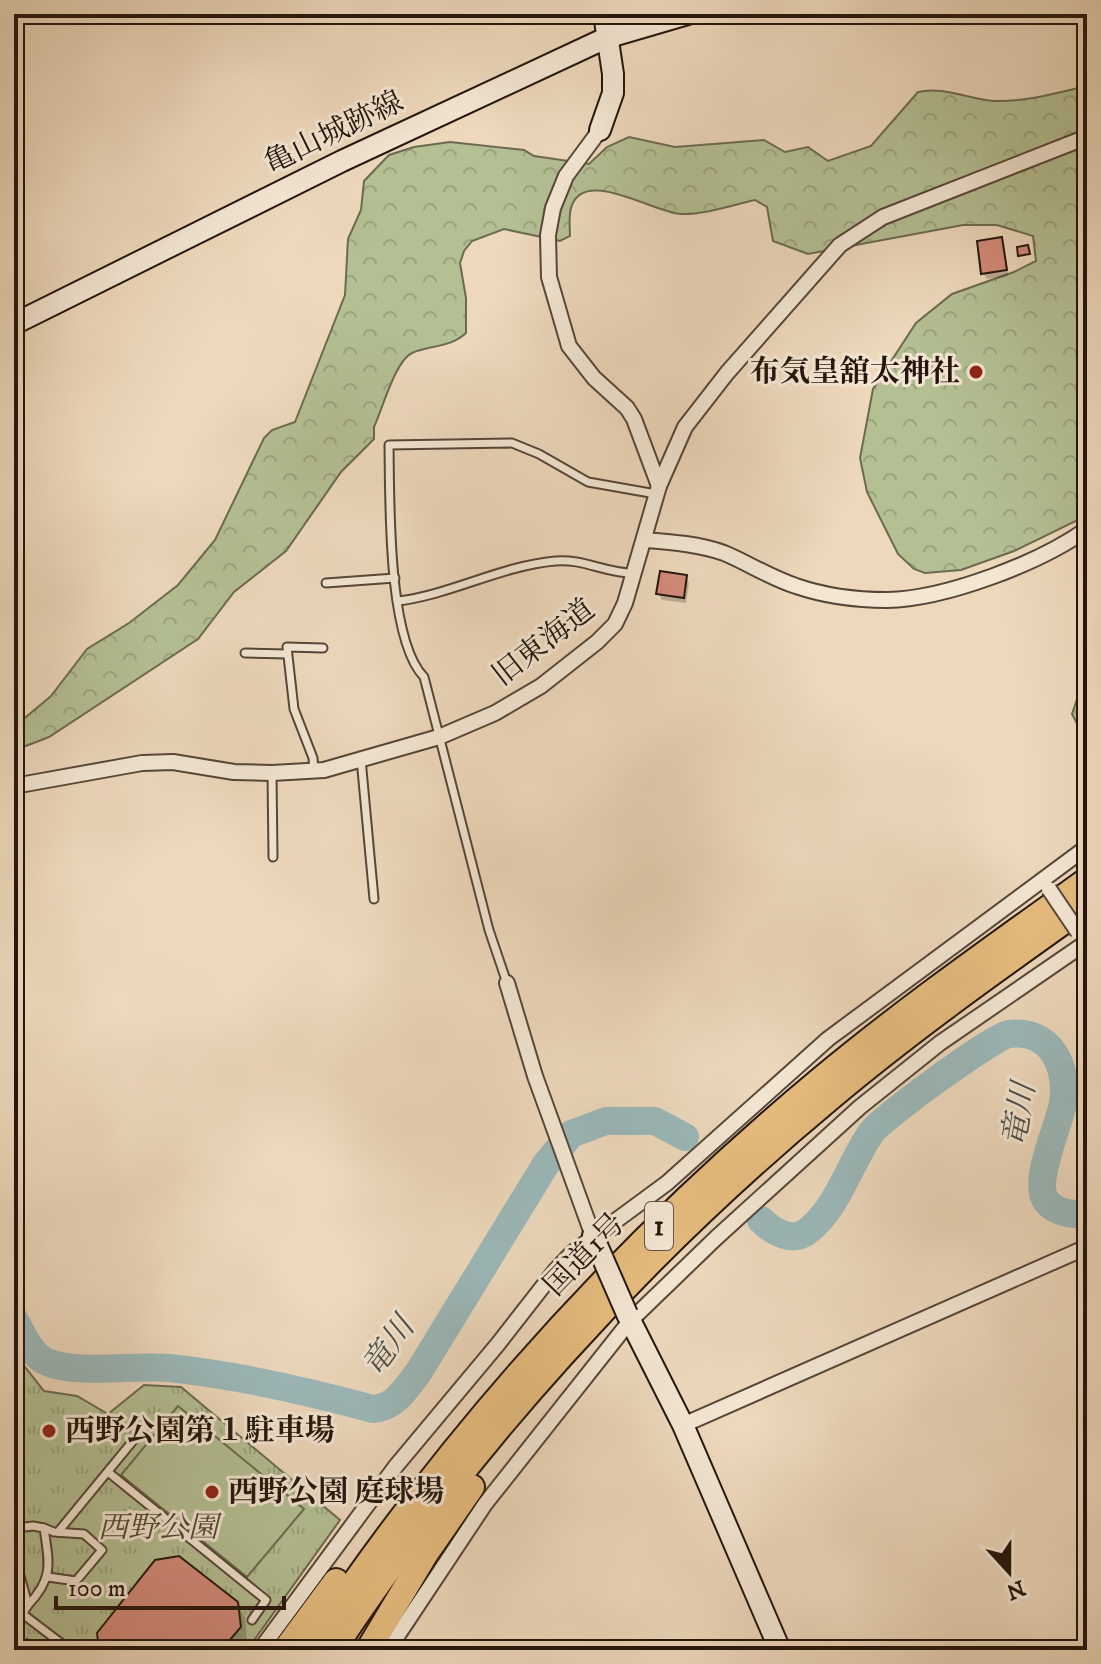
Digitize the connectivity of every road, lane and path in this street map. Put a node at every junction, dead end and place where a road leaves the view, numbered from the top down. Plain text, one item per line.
1 (604, 14) edge
2 (688, 14) edge
3 (606, 38) junction
4 (600, 130) joint
5 (1087, 137) edge
6 (14, 324) edge
7 (658, 490) junction
8 (1087, 529) edge
9 (645, 540) junction
10 (634, 573) junction
11 (395, 578) junction
12 (326, 583) dead end
13 (399, 601) junction
14 (323, 648) dead end
15 (245, 653) dead end
16 (287, 654) junction
17 (439, 737) junction
18 (361, 759) junction
19 (314, 771) junction
20 (272, 773) junction
21 (14, 786) edge
22 (1087, 847) edge
23 (273, 857) dead end
24 (1087, 880) edge
25 (1045, 884) junction
26 (374, 899) dead end
27 (1087, 905) edge
28 (1083, 939) edge
29 (507, 983) joint
30 (593, 1236) junction
31 (1087, 1247) edge
32 (629, 1318) junction
33 (579, 1322) junction
34 (146, 1425) dead end
35 (683, 1425) junction
36 (108, 1472) junction
37 (15, 1524) edge
38 (44, 1528) junction
39 (58, 1532) junction
40 (48, 1577) junction
41 (28, 1605) junction
42 (24, 1615) junction
43 (252, 1620) dead end
44 (14, 1627) edge
45 (70, 1650) edge
46 (260, 1650) edge
47 (285, 1650) edge
48 (308, 1650) edge
49 (333, 1650) edge
50 (368, 1650) edge
51 (388, 1650) edge
52 (780, 1650) edge

1 - 3 main road
2 - 3 main road, 亀山城跡線
3 - 4 main road
3 - 6 main road, 亀山城跡線
4 - 7 street
5 - 7 street, 旧東海道
7 - 9 street, 旧東海道
7 - 11 lane
8 - 9 street
9 - 10 street, 旧東海道
10 - 13 lane
10 - 17 street, 旧東海道
11 - 12 lane
11 - 13 lane
13 - 17 lane
14 - 16 lane
15 - 16 lane
16 - 19 lane
17 - 18 street, 旧東海道
17 - 29 lane
18 - 19 street, 旧東海道
18 - 26 lane
19 - 20 street, 旧東海道
20 - 21 street, 旧東海道
20 - 23 lane
22 - 25 street
24 - 33 highway, 国道1号 / 1
25 - 28 street, bridge
25 - 30 street
27 - 33 highway, 国道1号 / 1
28 - 32 street
29 - 30 street
30 - 32 main road, bridge
30 - 46 street
31 - 35 street
32 - 35 main road
32 - 51 street
33 - 47 highway
33 - 48 highway, 国道1号 / 1
33 - 49 highway, 国道1号 / 1
33 - 50 highway
34 - 36 lane
35 - 52 main road
36 - 39 lane
36 - 43 lane
37 - 38 lane
37 - 41 lane
38 - 39 lane
38 - 40 lane
39 - 40 lane
40 - 41 lane
41 - 42 lane
42 - 44 lane
42 - 45 lane

